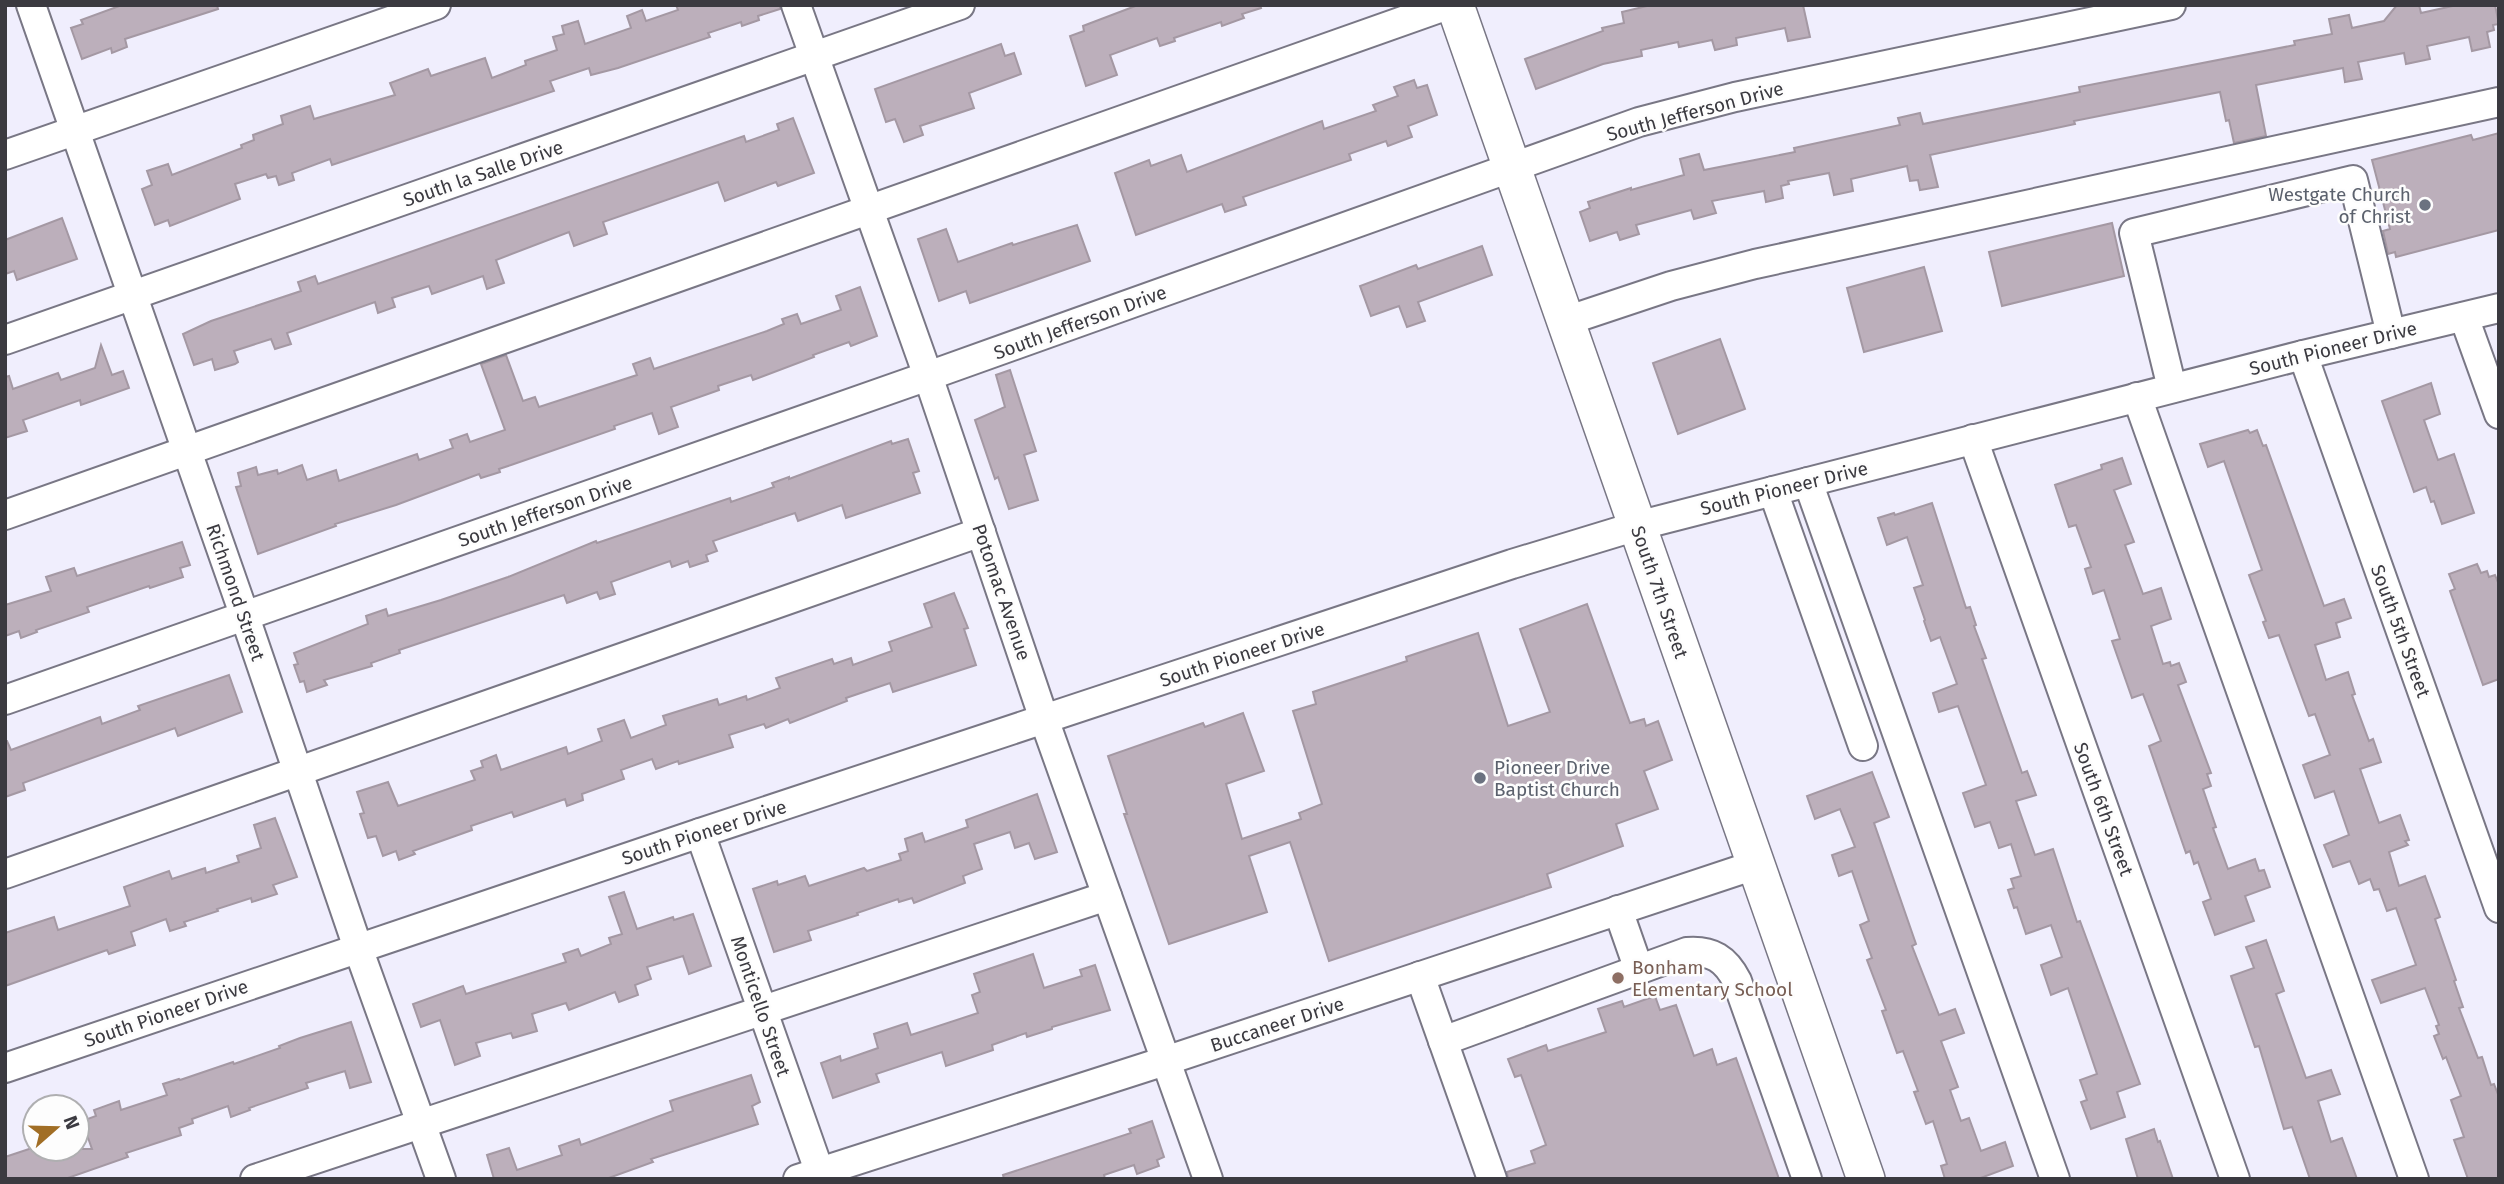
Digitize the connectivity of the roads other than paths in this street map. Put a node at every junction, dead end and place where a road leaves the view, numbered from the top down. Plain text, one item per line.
1 (31, 5) edge
2 (436, 5) edge
3 (796, 5) edge
4 (960, 5) edge
5 (1448, 5) edge
6 (1455, 5) edge
7 (2171, 5) edge
8 (814, 57) junction
9 (2499, 102) edge
10 (75, 131) junction
11 (5, 155) edge
12 (1512, 167) junction
13 (869, 210) junction
14 (133, 296) junction
15 (2499, 308) edge
16 (2464, 317) junction
17 (1566, 321) junction
18 (2391, 334) junction
19 (5, 340) edge
20 (2303, 355) junction
21 (928, 376) junction
22 (2172, 388) junction
23 (2137, 397) junction
24 (2499, 414) edge
25 (1973, 439) junction
26 (187, 452) junction
27 (1808, 482) junction
28 (1773, 491) junction
29 (5, 515) edge
30 (1637, 526) junction
31 (981, 532) junction
32 (245, 617) junction
33 (5, 700) edge
34 (1044, 719) junction
35 (1863, 746) dead end
36 (298, 772) junction
37 (700, 833) junction
38 (1755, 865) junction
39 (5, 874) edge
40 (1107, 896) junction
41 (2499, 908) edge
42 (1618, 910) junction
43 (358, 948) junction
44 (1639, 970) junction
45 (1420, 976) junction
46 (762, 1010) junction
47 (1443, 1041) junction
48 (1165, 1061) junction
49 (5, 1068) edge
50 (421, 1123) junction
51 (813, 1176) edge
52 (255, 1179) edge
53 (441, 1179) edge
54 (1208, 1179) edge
55 (1493, 1179) edge
56 (1807, 1179) edge
57 (1867, 1179) edge
58 (2055, 1179) edge
59 (2235, 1179) edge
60 (2414, 1179) edge

1 - 10 street, Richmond Street
2 - 10 street
3 - 8 street, Potomac Avenue
4 - 8 street, South la Salle Drive
5 - 13 street
6 - 12 main road, South 7th Street
7 - 12 street, South Jefferson Drive
8 - 13 street, Potomac Avenue
8 - 14 street, South la Salle Drive
9 - 17 street
10 - 11 street
10 - 14 street, Richmond Street
12 - 17 main road, South 7th Street
12 - 21 street, South Jefferson Drive
13 - 21 street, Potomac Avenue
13 - 26 street
14 - 19 street, South la Salle Drive
14 - 26 street, Richmond Street
15 - 16 street, South Pioneer Drive
16 - 18 street, South Pioneer Drive
16 - 24 street
17 - 30 main road, South 7th Street
18 - 20 street, South Pioneer Drive
18 - 22 street
20 - 22 street, South Pioneer Drive
20 - 41 street, South 5th Street
21 - 31 street, Potomac Avenue
21 - 32 street, South Jefferson Drive
22 - 23 street, South Pioneer Drive
23 - 25 street, South Pioneer Drive
23 - 60 street
25 - 27 street, South Pioneer Drive
25 - 59 street, South 6th Street
26 - 29 street
26 - 32 street, Richmond Street
27 - 28 street, South Pioneer Drive
27 - 58 street
28 - 30 street, South Pioneer Drive
28 - 35 street
30 - 34 street, South Pioneer Drive
30 - 38 main road, South 7th Street
31 - 34 street, Potomac Avenue
31 - 36 street
32 - 33 street, South Jefferson Drive
32 - 36 street, Richmond Street
34 - 37 street, South Pioneer Drive
34 - 40 street, Potomac Avenue
36 - 39 street
36 - 43 street, Richmond Street
37 - 43 street, South Pioneer Drive
37 - 46 street, Monticello Street
38 - 42 street, Buccaneer Drive
38 - 57 main road, South 7th Street
40 - 46 street
40 - 48 street, Potomac Avenue
42 - 44 street
42 - 45 street, Buccaneer Drive
43 - 49 street, South Pioneer Drive
43 - 50 street, Richmond Street
44 - 47 street
44 - 56 street
45 - 47 street
45 - 48 street, Buccaneer Drive
46 - 50 street
46 - 51 street, Monticello Street
47 - 55 street
48 - 51 street, Buccaneer Drive
48 - 54 street, Potomac Avenue
50 - 52 street
50 - 53 street, Richmond Street

